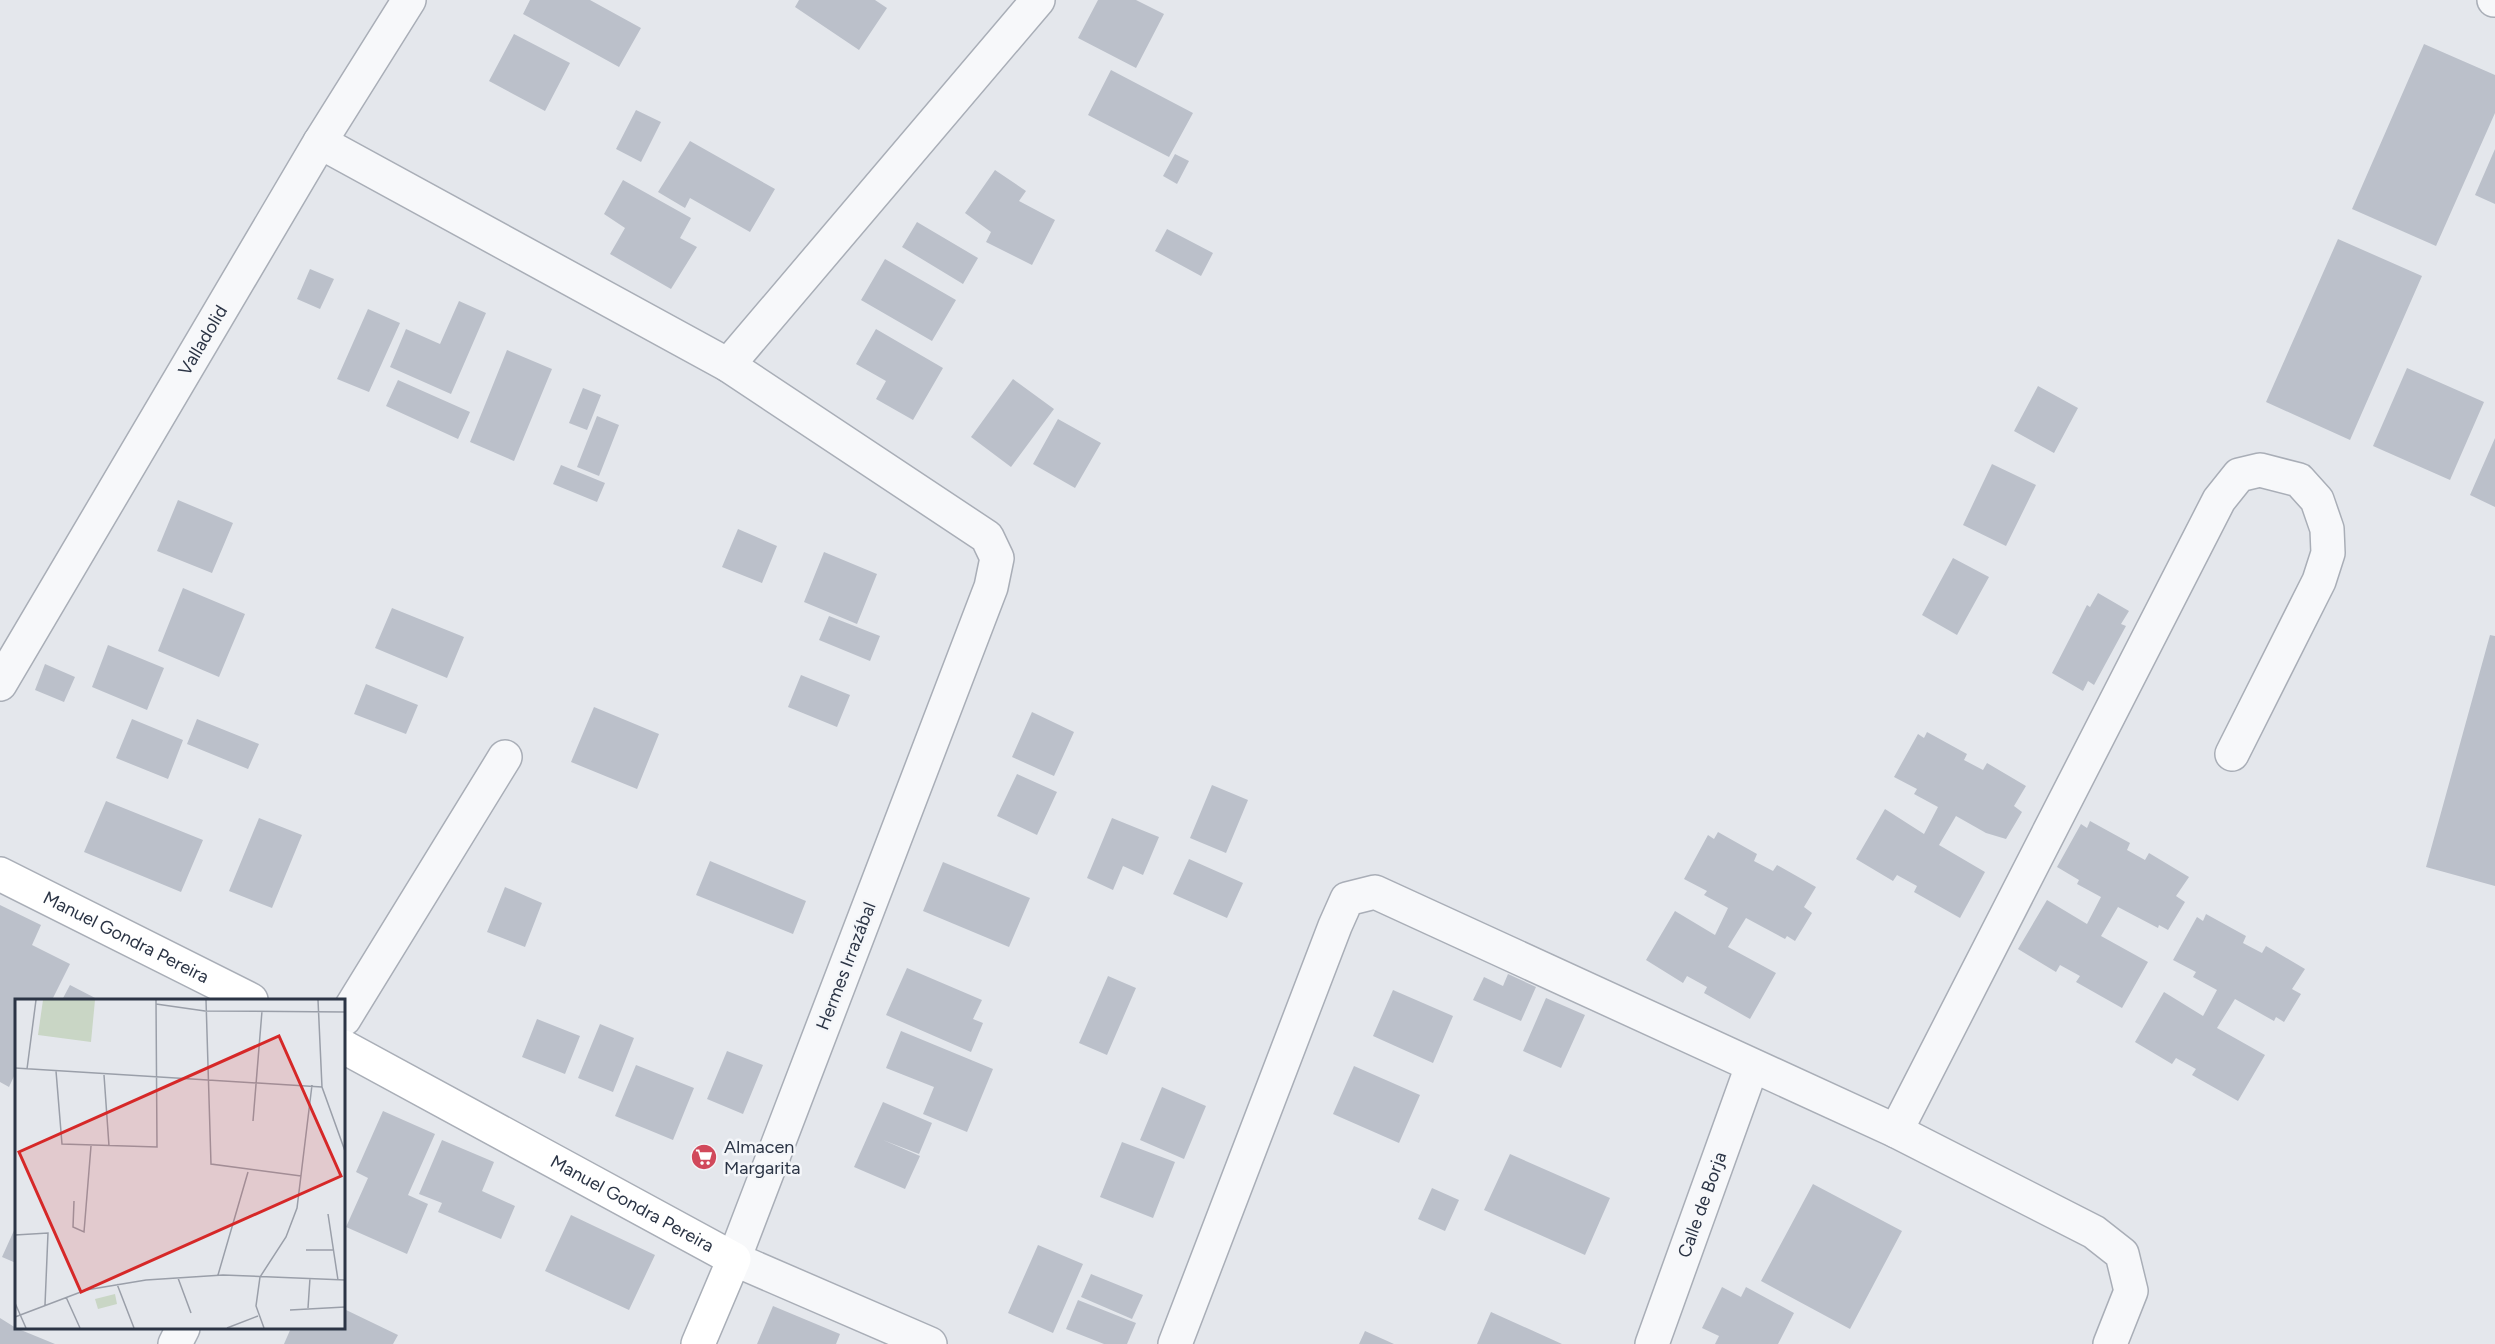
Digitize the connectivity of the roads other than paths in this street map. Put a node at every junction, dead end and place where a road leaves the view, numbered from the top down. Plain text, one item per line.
1 (409, 0) edge
2 (1038, 0) edge
3 (321, 142) junction
4 (728, 365) junction
5 (0, 684) edge
6 (2232, 754) dead end
7 (505, 757) dead end
8 (0, 874) edge
9 (249, 999) edge
10 (345, 1017) edge
11 (345, 1048) edge
12 (1752, 1066) junction
13 (1896, 1131) junction
14 (734, 1259) junction
15 (182, 1329) edge
16 (175, 1344) edge
17 (698, 1344) edge
18 (930, 1344) edge
19 (1175, 1344) edge
20 (1652, 1344) edge
21 (2110, 1344) edge

1 - 3 street, Valladolid
2 - 4 street
3 - 4 street, Hermes Irrazábal
3 - 5 street, Valladolid
4 - 14 street, Hermes Irrazábal
6 - 13 street
7 - 10 street
8 - 9 street, Manuel Gondra Pereira
11 - 14 street, Manuel Gondra Pereira
12 - 13 street
12 - 19 street
12 - 20 street, Calle de Borja
13 - 21 street
14 - 17 street, Hermes Irrazábal
14 - 18 street, Manuel Gondra Pereira
15 - 16 street

